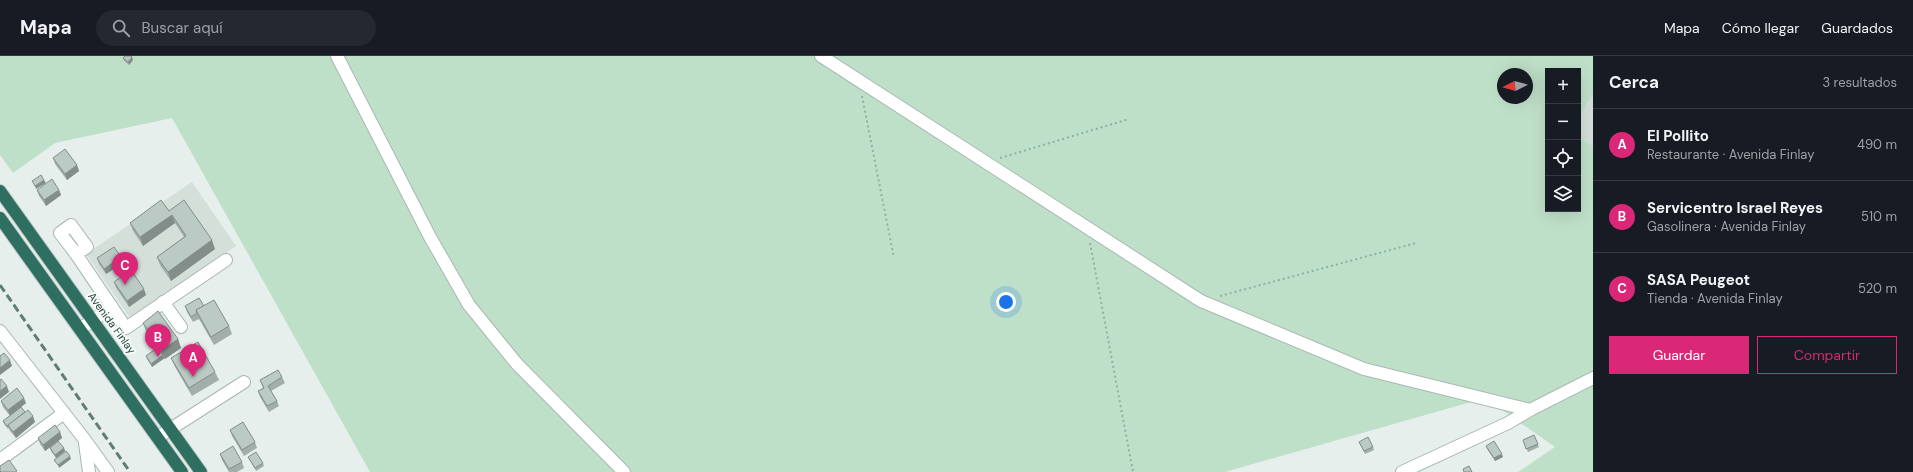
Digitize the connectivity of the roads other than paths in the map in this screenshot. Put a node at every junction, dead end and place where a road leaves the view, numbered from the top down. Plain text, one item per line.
1 (337, 56) edge
2 (821, 56) edge
3 (0, 191) edge
4 (0, 218) edge
5 (76, 254) dead end
6 (226, 260) dead end
7 (163, 302) junction
8 (112, 307) junction
9 (93, 319) junction
10 (181, 327) dead end
11 (80, 329) junction
12 (0, 331) edge
13 (1593, 378) edge
14 (244, 382) dead end
15 (1530, 410) junction
16 (64, 413) junction
17 (170, 428) junction
18 (158, 438) junction
19 (85, 440) junction
20 (0, 460) edge
21 (88, 471) edge
22 (108, 472) edge
23 (182, 472) edge
24 (201, 472) edge
25 (624, 472) edge
26 (1402, 472) edge

1 - 25 street
2 - 15 street
3 - 9 highway, Avenida Finlay
4 - 11 highway
5 - 8 street
6 - 7 street
7 - 8 street
7 - 10 street
8 - 9 street
9 - 11 street
9 - 17 highway, Avenida Finlay
11 - 18 highway
12 - 16 street
13 - 15 street
14 - 17 street
15 - 26 street
16 - 19 street
16 - 20 street
17 - 18 street
17 - 24 highway, Avenida Finlay
18 - 23 highway
19 - 21 street
19 - 22 street

